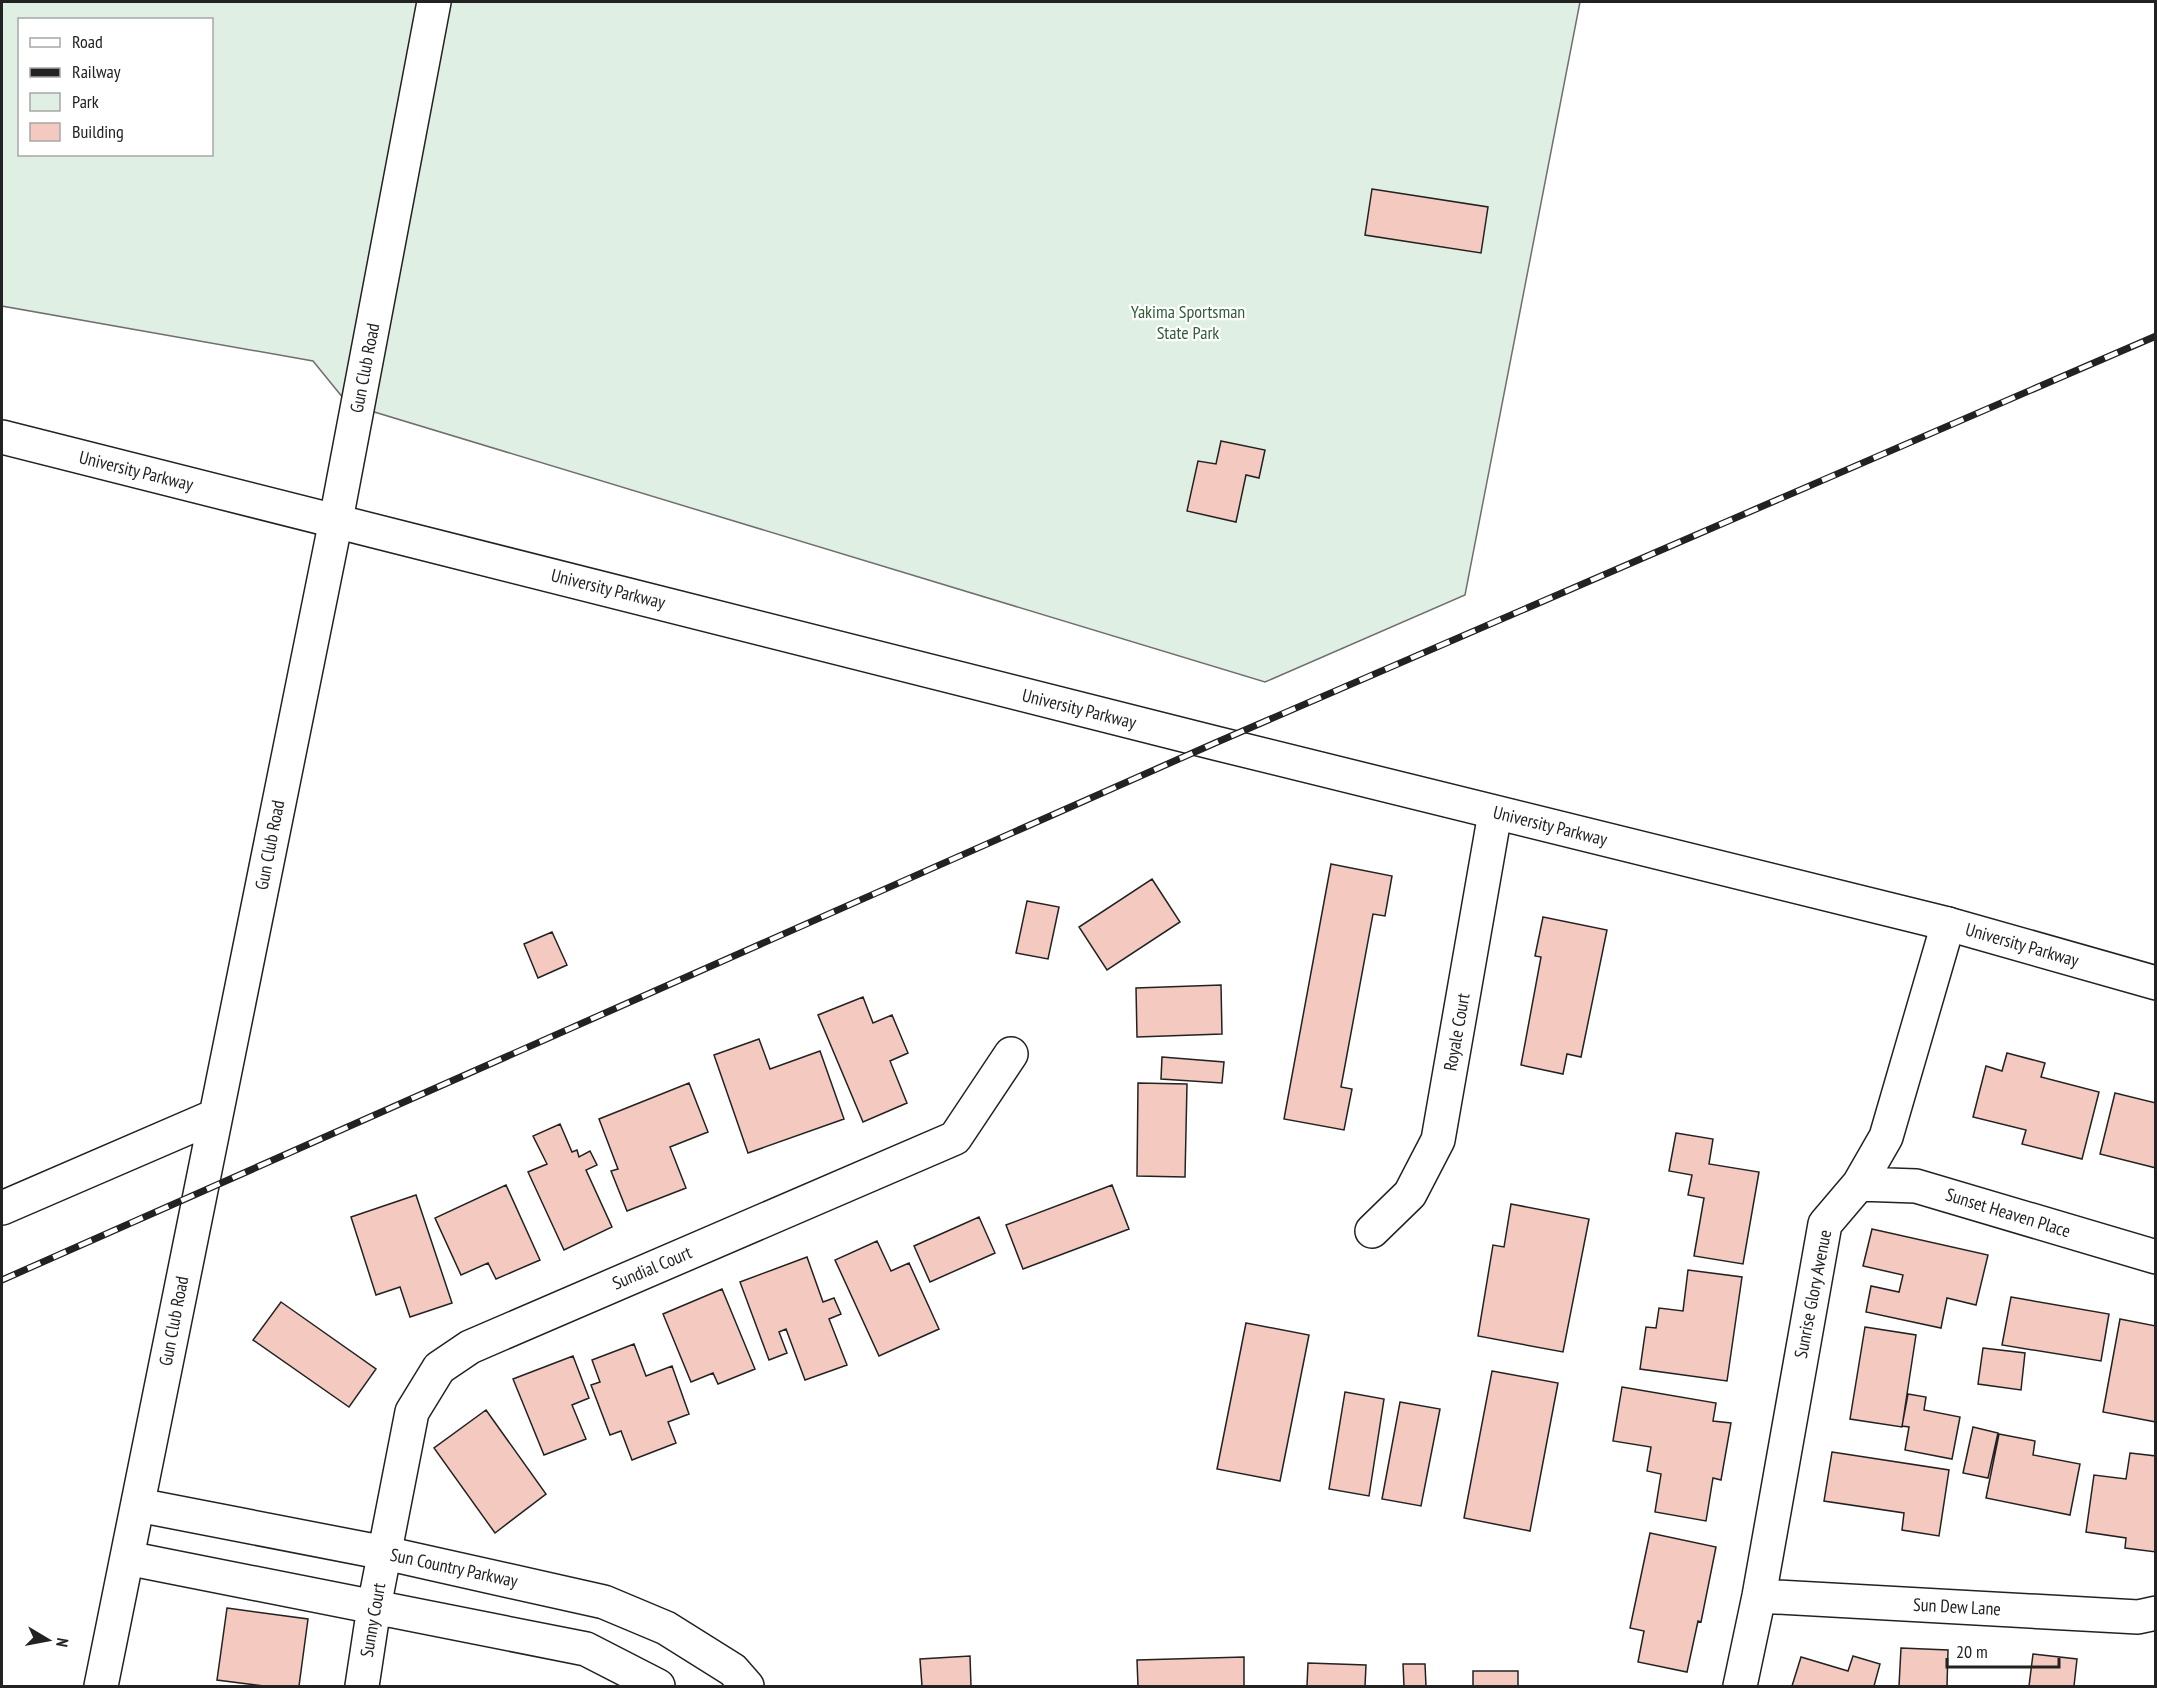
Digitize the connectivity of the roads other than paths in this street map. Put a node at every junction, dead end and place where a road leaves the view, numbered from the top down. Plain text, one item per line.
1 (434, 2) edge
2 (2, 437) edge
3 (336, 520) junction
4 (1495, 813) junction
5 (1948, 924) junction
6 (2156, 982) edge
7 (1011, 1054) dead end
8 (215, 1116) junction
9 (1859, 1184) junction
10 (2, 1208) edge
11 (1372, 1231) dead end
12 (2156, 1257) edge
13 (138, 1505) junction
14 (385, 1553) junction
15 (127, 1558) junction
16 (1759, 1596) junction
17 (374, 1607) junction
18 (2156, 1613) edge
19 (101, 1686) edge
20 (362, 1686) edge
21 (658, 1686) edge
22 (747, 1686) edge
23 (1740, 1686) edge

1 - 3 street, Gun Club Road
2 - 3 street, University Parkway
3 - 4 street, University Parkway
3 - 8 street, Gun Club Road
4 - 5 street, University Parkway
4 - 11 street, Royale Court
5 - 6 street, University Parkway
5 - 9 street, Sunrise Glory Avenue
7 - 14 street, Sundial Court
8 - 10 street
8 - 13 street, Gun Club Road
9 - 12 street, Sunset Heaven Place
9 - 16 street, Sunrise Glory Avenue
13 - 14 street, Sun Country Parkway
13 - 15 street, Gun Club Road
14 - 17 street, Sunny Court
14 - 22 street, Sun Country Parkway
15 - 17 street
15 - 19 street, Gun Club Road
16 - 18 street, Sun Dew Lane
16 - 23 street, Sunrise Glory Avenue
17 - 20 street, Sunny Court
17 - 21 street

